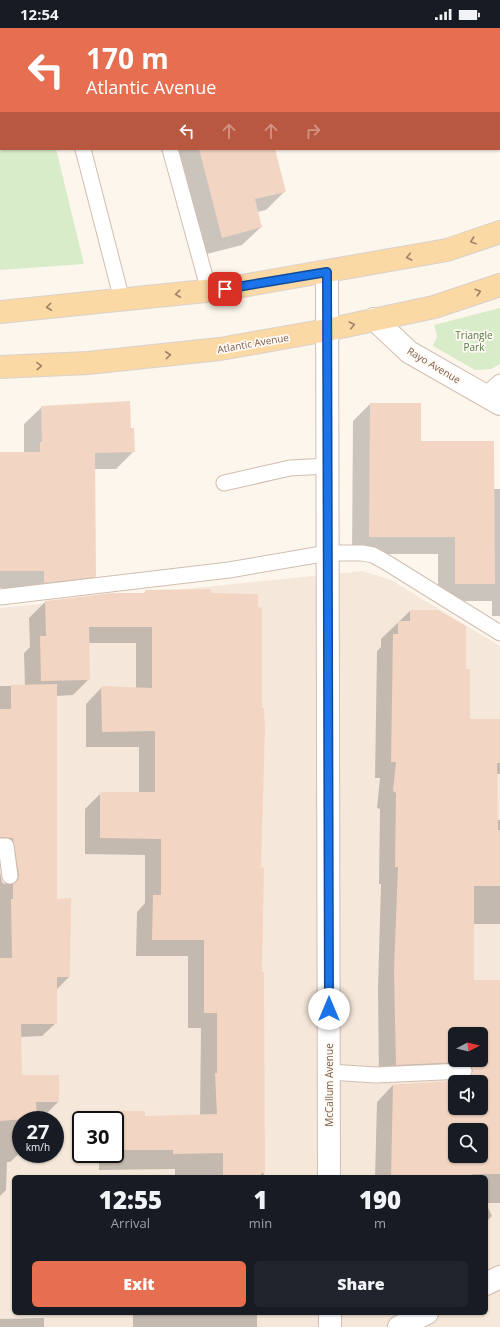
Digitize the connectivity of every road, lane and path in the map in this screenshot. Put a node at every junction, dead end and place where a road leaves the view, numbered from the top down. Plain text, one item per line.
1 (83, 150) edge
2 (170, 150) edge
3 (500, 232) edge
4 (327, 272) junction
5 (500, 285) edge
6 (209, 291) junction
7 (122, 300) junction
8 (0, 312) edge
9 (374, 320) junction
10 (327, 330) junction
11 (0, 367) edge
12 (495, 393) edge
13 (328, 466) junction
14 (224, 483) dead end
15 (328, 553) junction
16 (0, 597) edge
17 (500, 633) edge
18 (0, 846) edge
19 (10, 876) dead end
20 (464, 1071) dead end
21 (329, 1072) junction
22 (329, 1175) edge
23 (500, 1277) edge
24 (488, 1283) edge
25 (330, 1315) edge
26 (423, 1315) edge
27 (330, 1327) edge
28 (399, 1327) edge

1 - 7 lane
2 - 6 lane
3 -> 4 main road
4 - 6 main road
4 - 10 street, McCallum Avenue
9 -> 5 main road, Atlantic Avenue
6 -> 7 main road
7 -> 8 main road
10 -> 9 main road, Atlantic Avenue
9 - 12 street, Rayo Avenue
11 -> 10 main road, Atlantic Avenue
10 - 13 street, McCallum Avenue
13 - 14 lane
13 - 15 street, McCallum Avenue
15 - 16 lane
15 - 17 lane
15 - 21 street, McCallum Avenue
18 - 19 lane
20 - 21 lane
21 - 22 street, McCallum Avenue
23 - 24 street
25 - 27 street
26 - 28 street

